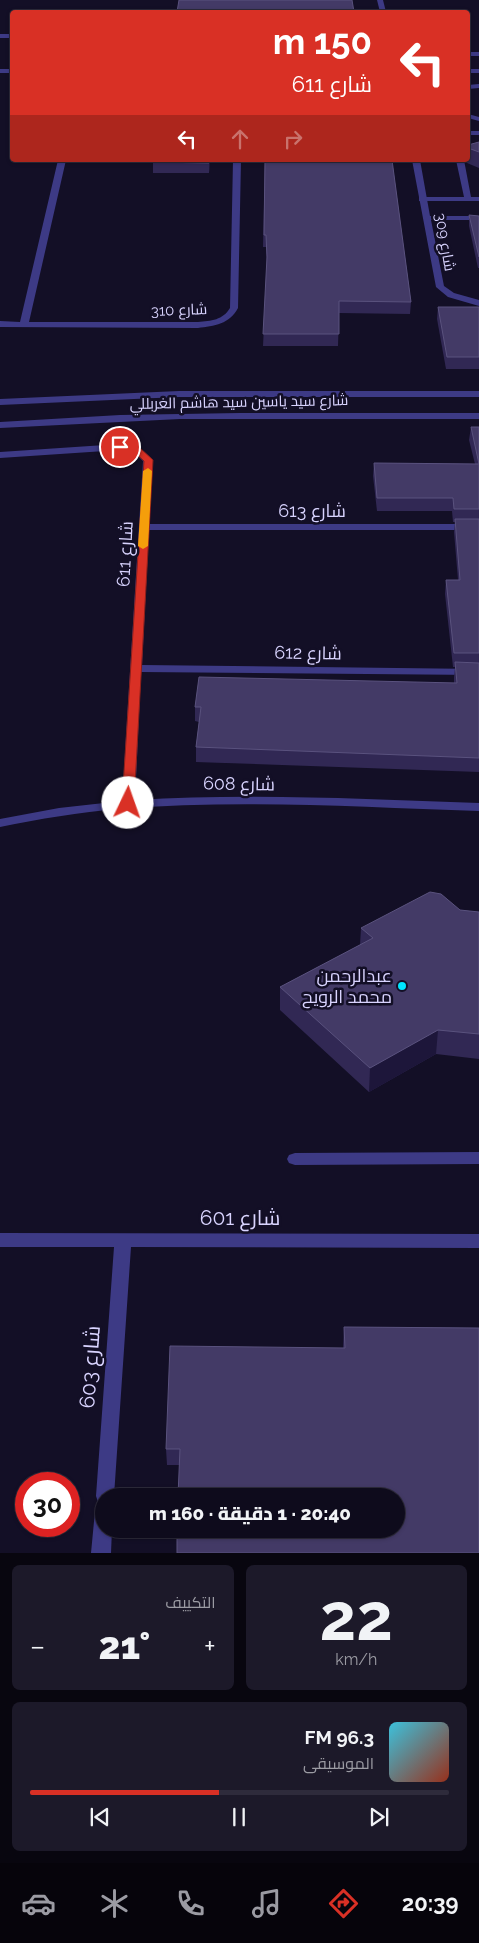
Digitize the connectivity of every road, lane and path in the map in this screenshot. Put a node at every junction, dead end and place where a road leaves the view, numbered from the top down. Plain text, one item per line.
1 (62, 162) edge
2 (237, 162) edge
3 (416, 162) edge
4 (460, 162) edge
5 (422, 199) junction
6 (468, 199) junction
7 (479, 199) edge
8 (428, 218) junction
9 (479, 218) edge
10 (479, 303) edge
11 (0, 324) edge
12 (24, 324) junction
13 (479, 394) edge
14 (99, 396) junction
15 (0, 402) edge
16 (479, 416) edge
17 (96, 419) junction
18 (0, 424) edge
19 (0, 455) edge
20 (479, 527) edge
21 (144, 528) junction
22 (136, 668) junction
23 (479, 672) edge
24 (128, 803) junction
25 (479, 806) edge
26 (0, 823) edge
27 (479, 1158) edge
28 (295, 1160) dead end
29 (0, 1240) edge
30 (123, 1240) junction
31 (479, 1242) edge
32 (106, 1488) edge
33 (102, 1538) edge
34 (101, 1553) edge

1 - 12 street
2 - 12 street, شارع 310
3 - 5 street, شارع 309
4 - 6 street
5 - 6 street
5 - 8 street, شارع 309
6 - 7 street
8 - 9 street
8 - 10 street, شارع 309
11 - 12 street, شارع 310
13 - 14 street, شارع سيد ياسين سيد هاشم الغربللي
14 - 15 street, شارع سيد ياسين سيد هاشم الغربللي
14 - 17 street
16 - 17 street, شارع سيد ياسين سيد هاشم الغربللي
17 - 18 street, شارع سيد ياسين سيد هاشم الغربللي
19 - 21 street, شارع 611
20 - 21 street, شارع 613
21 - 22 street, شارع 611
22 - 23 street, شارع 612
22 - 24 street, شارع 611
24 - 25 street, شارع 608
24 - 26 street, شارع 608
27 - 28 street
29 - 30 street, شارع 601
30 - 31 street, شارع 601
30 - 32 street, شارع 603
33 - 34 street

